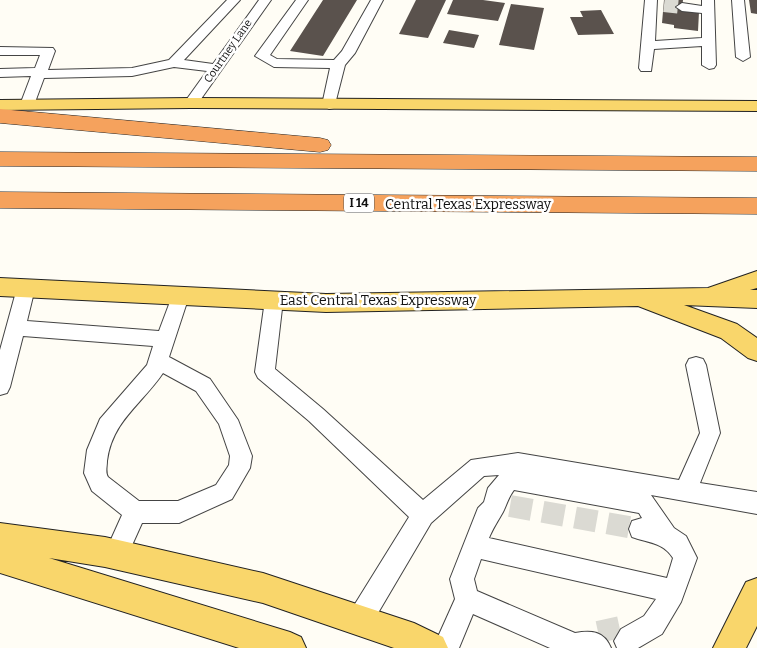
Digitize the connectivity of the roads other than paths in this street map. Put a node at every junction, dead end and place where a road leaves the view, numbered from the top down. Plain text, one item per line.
1 (234, 0) edge
2 (265, 0) edge
3 (302, 0) edge
4 (377, 0) edge
5 (738, 0) edge
6 (746, 0) edge
7 (658, 2) edge
8 (706, 4) edge
9 (682, 5) tunnel mouth
10 (220, 16) junction
11 (739, 17) junction
12 (250, 20) junction
13 (284, 25) junction
14 (708, 42) junction
15 (648, 45) junction
16 (0, 51) edge
17 (743, 57) dead end
18 (174, 63) junction
19 (338, 64) junction
20 (709, 65) dead end
21 (216, 68) junction
22 (646, 68) dead end
23 (0, 73) edge
24 (40, 73) junction
25 (191, 103) junction
26 (329, 104) junction
27 (27, 105) junction
28 (0, 106) edge
29 (687, 106) junction
30 (757, 106) edge
31 (0, 116) edge
32 (757, 118) edge
33 (0, 159) edge
34 (450, 161) junction
35 (750, 164) edge
36 (0, 200) edge
37 (757, 206) edge
38 (757, 279) edge
39 (0, 287) edge
40 (26, 288) junction
41 (180, 296) junction
42 (701, 296) junction
43 (636, 297) junction
44 (757, 299) edge
45 (274, 300) junction
46 (15, 328) junction
47 (166, 338) junction
48 (757, 351) edge
49 (158, 361) junction
50 (696, 365) dead end
51 (0, 387) edge
52 (686, 490) junction
53 (757, 503) edge
54 (135, 512) junction
55 (423, 515) junction
56 (640, 529) tunnel mouth
57 (665, 534) junction
58 (0, 537) edge
59 (475, 546) junction
60 (116, 554) junction
61 (0, 558) edge
62 (672, 591) junction
63 (757, 592) edge
64 (467, 599) junction
65 (359, 620) junction
66 (609, 640) edge
67 (734, 646) edge
68 (290, 648) edge
69 (432, 648) edge
70 (446, 648) edge

1 - 10 street
2 - 12 street, Courtney Lane
3 - 13 street
4 - 19 lane
5 - 11 street
6 - 11 street
7 - 15 street
8 - 9 lane
8 - 14 lane
10 - 12 street
10 - 18 street
11 - 17 street
12 - 13 street
12 - 21 street, Courtney Lane
13 - 19 street
14 - 15 street
14 - 20 lane
15 - 22 street
16 - 24 street
18 - 21 lane
18 - 24 lane
19 - 26 street
21 - 25 street, Courtney Lane
23 - 24 street
24 - 27 street
25 - 26 main road
25 - 27 main road
26 - 29 main road
27 - 28 main road
29 - 30 main road
29 - 32 main road
31 - 34 highway
33 - 34 highway
34 - 35 highway
36 - 37 highway, Central Texas Expressway / I 14
38 - 42 main road
39 - 40 main road, East Central Texas Expressway
40 - 41 main road, East Central Texas Expressway
40 - 46 street
41 - 45 main road, East Central Texas Expressway
41 - 47 street
42 - 43 main road, East Central Texas Expressway
42 - 44 main road, East Central Texas Expressway
43 - 45 main road, East Central Texas Expressway
43 - 48 main road
45 - 55 street
46 - 47 street
46 - 51 street
47 - 49 street
49 - 54 street
49 - 54 street
50 - 52 street
52 - 53 lane
52 - 55 lane
54 - 60 street
55 - 65 street
56 - 57 street
57 - 59 street
57 - 62 street
58 - 60 main road
59 - 62 street
59 - 64 street
60 - 65 main road
61 - 68 main road
62 - 66 street
63 - 67 main road
64 - 66 street
64 - 70 street
65 - 69 main road

